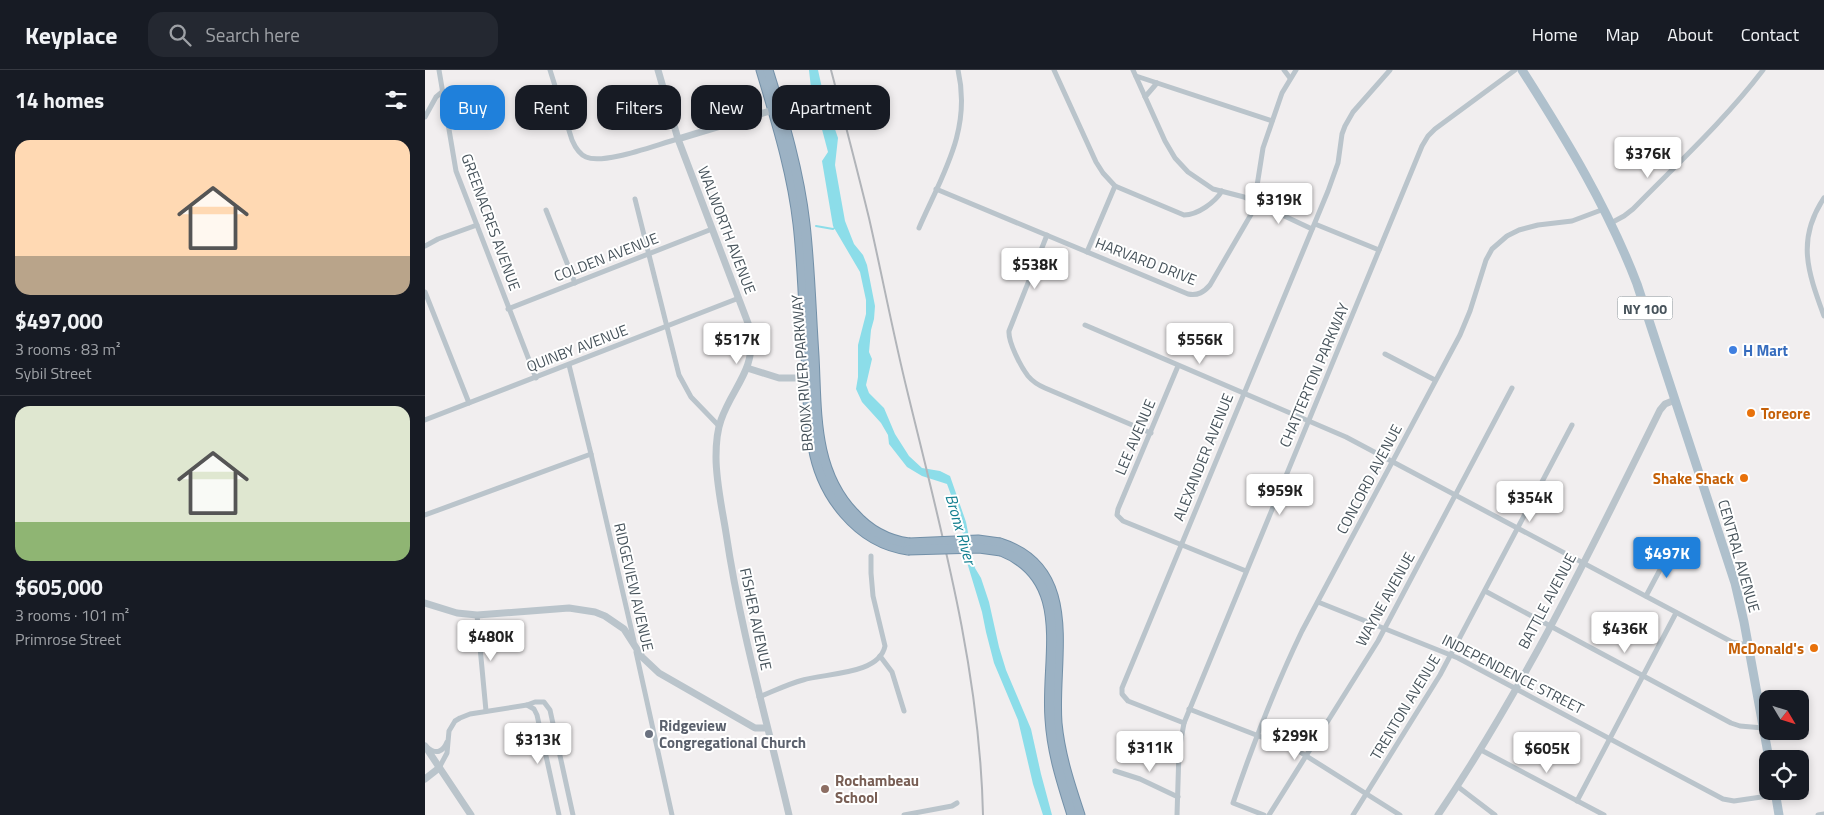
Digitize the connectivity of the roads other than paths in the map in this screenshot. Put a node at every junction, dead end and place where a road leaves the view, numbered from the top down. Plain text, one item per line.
1 (439, 70) edge
2 (550, 70) edge
3 (658, 70) edge
4 (761, 70) edge
5 (768, 70) edge
6 (958, 70) edge
7 (1054, 70) edge
8 (1133, 70) edge
9 (1284, 70) edge
10 (1296, 70) edge
11 (1390, 70) edge
12 (1515, 70) edge
13 (1522, 70) edge
14 (1763, 70) edge
15 (1136, 76) junction
16 (1290, 78) junction
17 (1157, 83) junction
18 (441, 85) edge
19 (772, 90) edge
20 (440, 94) edge
21 (1145, 97) junction
22 (772, 99) edge
23 (772, 110) edge
24 (425, 117) edge
25 (1272, 121) junction
26 (449, 130) edge
27 (780, 130) edge
28 (783, 130) edge
29 (678, 139) junction
30 (1115, 186) junction
31 (936, 189) junction
32 (1222, 191) junction
33 (1824, 198) edge
34 (635, 199) dead end
35 (1255, 203) junction
36 (1604, 209) junction
37 (546, 210) dead end
38 (1611, 223) junction
39 (477, 225) junction
40 (1313, 226) junction
41 (919, 228) dead end
42 (712, 229) junction
43 (1047, 236) junction
44 (425, 246) edge
45 (1379, 250) junction
46 (1087, 252) junction
47 (649, 254) junction
48 (575, 283) junction
49 (425, 292) edge
50 (739, 298) junction
51 (509, 309) junction
52 (1824, 316) edge
53 (1085, 325) dead end
54 (667, 326) junction
55 (1385, 354) dead end
56 (569, 365) junction
57 (1178, 366) junction
58 (747, 368) junction
59 (536, 378) junction
60 (808, 378) junction
61 (1435, 380) junction
62 (1512, 388) dead end
63 (1243, 394) junction
64 (1675, 400) junction
65 (469, 403) junction
66 (425, 420) edge
67 (1309, 421) junction
68 (1572, 425) dead end
69 (719, 426) junction
70 (1151, 433) junction
71 (591, 454) junction
72 (1393, 462) junction
73 (1455, 495) junction
74 (425, 515) edge
75 (1518, 528) junction
76 (1181, 545) junction
77 (909, 547) junction
78 (1000, 547) junction
79 (1670, 551) dead end
80 (871, 556) dead end
81 (1583, 563) junction
82 (1246, 571) junction
83 (1485, 591) junction
84 (1646, 596) junction
85 (1318, 602) junction
86 (425, 603) edge
87 (1676, 613) junction
88 (477, 615) junction
89 (1549, 626) junction
90 (1385, 628) junction
91 (1748, 643) junction
92 (635, 644) junction
93 (1451, 655) junction
94 (880, 656) junction
95 (1643, 675) junction
96 (1516, 688) junction
97 (759, 697) junction
98 (527, 705) junction
99 (1759, 705) edge
100 (1189, 709) junction
101 (904, 711) dead end
102 (486, 712) junction
103 (1184, 723) junction
104 (767, 728) junction
105 (1759, 728) edge
106 (1257, 735) junction
107 (448, 736) junction
108 (1610, 738) junction
109 (425, 746) edge
110 (1481, 750) junction
111 (1306, 756) junction
112 (439, 768) junction
113 (1115, 770) dead end
114 (425, 779) edge
115 (1457, 786) junction
116 (1366, 794) junction
117 (1178, 797) junction
118 (1759, 797) edge
119 (1776, 800) edge
120 (1577, 801) junction
121 (957, 803) dead end
122 (1824, 814) edge
123 (471, 815) edge
124 (559, 815) edge
125 (573, 815) edge
126 (672, 815) edge
127 (789, 815) edge
128 (905, 815) edge
129 (1072, 815) edge
130 (1080, 815) edge
131 (1177, 815) edge
132 (1264, 815) edge
133 (1269, 815) edge
134 (1353, 815) edge
135 (1400, 815) edge
136 (1438, 815) edge
137 (1495, 815) edge
138 (1604, 815) edge
139 (1779, 815) edge
140 (1818, 815) edge

1 - 18 street, GREENACRES AVENUE
2 - 29 street
3 - 29 street, WALWORTH AVENUE
4 - 22 highway, BRONX RIVER PARKWAY
5 - 19 highway, BRONX RIVER PARKWAY
6 - 31 street
7 - 30 street
8 - 15 street
9 - 16 street
10 - 16 street, HARVARD DRIVE
11 - 40 street, ALEXANDER AVENUE
12 - 45 street, CHATTERTON PARKWAY
13 - 36 main road, NY 100
14 - 38 street
15 - 17 street
15 - 21 street
16 - 25 street, HARVARD DRIVE
17 - 21 street
17 - 25 street
20 - 24 street
21 - 32 street
23 - 29 street
25 - 35 street, HARVARD DRIVE
26 - 39 street, GREENACRES AVENUE
27 - 60 highway, BRONX RIVER PARKWAY
28 - 77 highway, BRONX RIVER PARKWAY
29 - 42 street, WALWORTH AVENUE
30 - 32 street
30 - 46 street
31 - 41 street
31 - 43 street, HARVARD DRIVE
32 - 35 street
33 - 52 street
34 - 47 street
35 - 40 street
35 - 46 street, HARVARD DRIVE
36 - 38 main road, NY 100
36 - 61 street, CONCORD AVENUE
37 - 48 street
38 - 64 main road, CENTRAL AVENUE / NY 100
39 - 44 street
39 - 51 street, GREENACRES AVENUE
40 - 45 street
40 - 63 street, ALEXANDER AVENUE
42 - 47 street, COLDEN AVENUE
42 - 50 street, WALWORTH AVENUE
43 - 46 street, HARVARD DRIVE
43 - 70 street
45 - 67 street, CHATTERTON PARKWAY
47 - 48 street, COLDEN AVENUE
47 - 54 street
48 - 51 street, COLDEN AVENUE
49 - 65 street
50 - 54 street, QUINBY AVENUE
50 - 58 street, WALWORTH AVENUE
51 - 59 street, GREENACRES AVENUE
53 - 57 street
54 - 56 street, QUINBY AVENUE
54 - 69 street
55 - 61 street
56 - 59 street, QUINBY AVENUE
56 - 71 street, RIDGEVIEW AVENUE
57 - 63 street
57 - 70 street, LEE AVENUE
58 - 60 street
58 - 69 street, WALWORTH AVENUE
59 - 65 street, QUINBY AVENUE
60 - 77 highway, BRONX RIVER PARKWAY
61 - 72 street, CONCORD AVENUE
62 - 73 street, WAYNE AVENUE
63 - 67 street
63 - 76 street, ALEXANDER AVENUE
64 - 81 street, BATTLE AVENUE
64 - 91 main road, CENTRAL AVENUE / NY 100
65 - 66 street, QUINBY AVENUE
67 - 72 street
67 - 82 street, CHATTERTON PARKWAY
68 - 75 street, TRENTON AVENUE
69 - 97 street, FISHER AVENUE
70 - 76 street, LEE AVENUE
71 - 74 street
71 - 92 street, RIDGEVIEW AVENUE
72 - 73 street
72 - 85 street, CONCORD AVENUE
73 - 75 street
73 - 90 street, WAYNE AVENUE
75 - 81 street
75 - 83 street, TRENTON AVENUE
76 - 82 street
76 - 103 street, ALEXANDER AVENUE
77 - 78 highway, BRONX RIVER PARKWAY, bridge
78 - 129 highway, BRONX RIVER PARKWAY
78 - 130 highway, BRONX RIVER PARKWAY
79 - 84 street
80 - 94 street
81 - 84 street
81 - 89 street, BATTLE AVENUE
82 - 100 street, CHATTERTON PARKWAY
83 - 89 street
83 - 93 street, TRENTON AVENUE
84 - 87 street
85 - 90 street, INDEPENDENCE STREET
85 - 106 street, CONCORD AVENUE
86 - 88 street
87 - 91 street
87 - 95 street
88 - 92 street
88 - 102 street
89 - 95 street
89 - 96 street, BATTLE AVENUE
90 - 93 street, INDEPENDENCE STREET
90 - 111 street, WAYNE AVENUE
91 - 99 main road, CENTRAL AVENUE / NY 100
92 - 104 street
92 - 126 street, RIDGEVIEW AVENUE
93 - 96 street, INDEPENDENCE STREET
93 - 116 street, TRENTON AVENUE
94 - 97 street
94 - 101 street
95 - 105 street
95 - 108 street
96 - 108 street, INDEPENDENCE STREET
96 - 110 street, BATTLE AVENUE
97 - 104 street, FISHER AVENUE
98 - 102 street
98 - 124 street
98 - 125 street
100 - 103 street, CHATTERTON PARKWAY
100 - 106 street
102 - 107 street
103 - 117 street, CHATTERTON PARKWAY
104 - 127 street, FISHER AVENUE
106 - 111 street
106 - 132 street, CONCORD AVENUE
107 - 109 street
107 - 112 street
108 - 118 street, INDEPENDENCE STREET
108 - 120 street
109 - 112 street
110 - 115 street, BATTLE AVENUE
110 - 120 street
111 - 116 street
111 - 133 street, WAYNE AVENUE
112 - 114 street
112 - 123 street
113 - 117 street
115 - 136 street, BATTLE AVENUE
115 - 137 street
116 - 134 street, TRENTON AVENUE
116 - 135 street
117 - 131 street, CHATTERTON PARKWAY
119 - 139 main road
120 - 138 street
121 - 128 street
122 - 140 street

